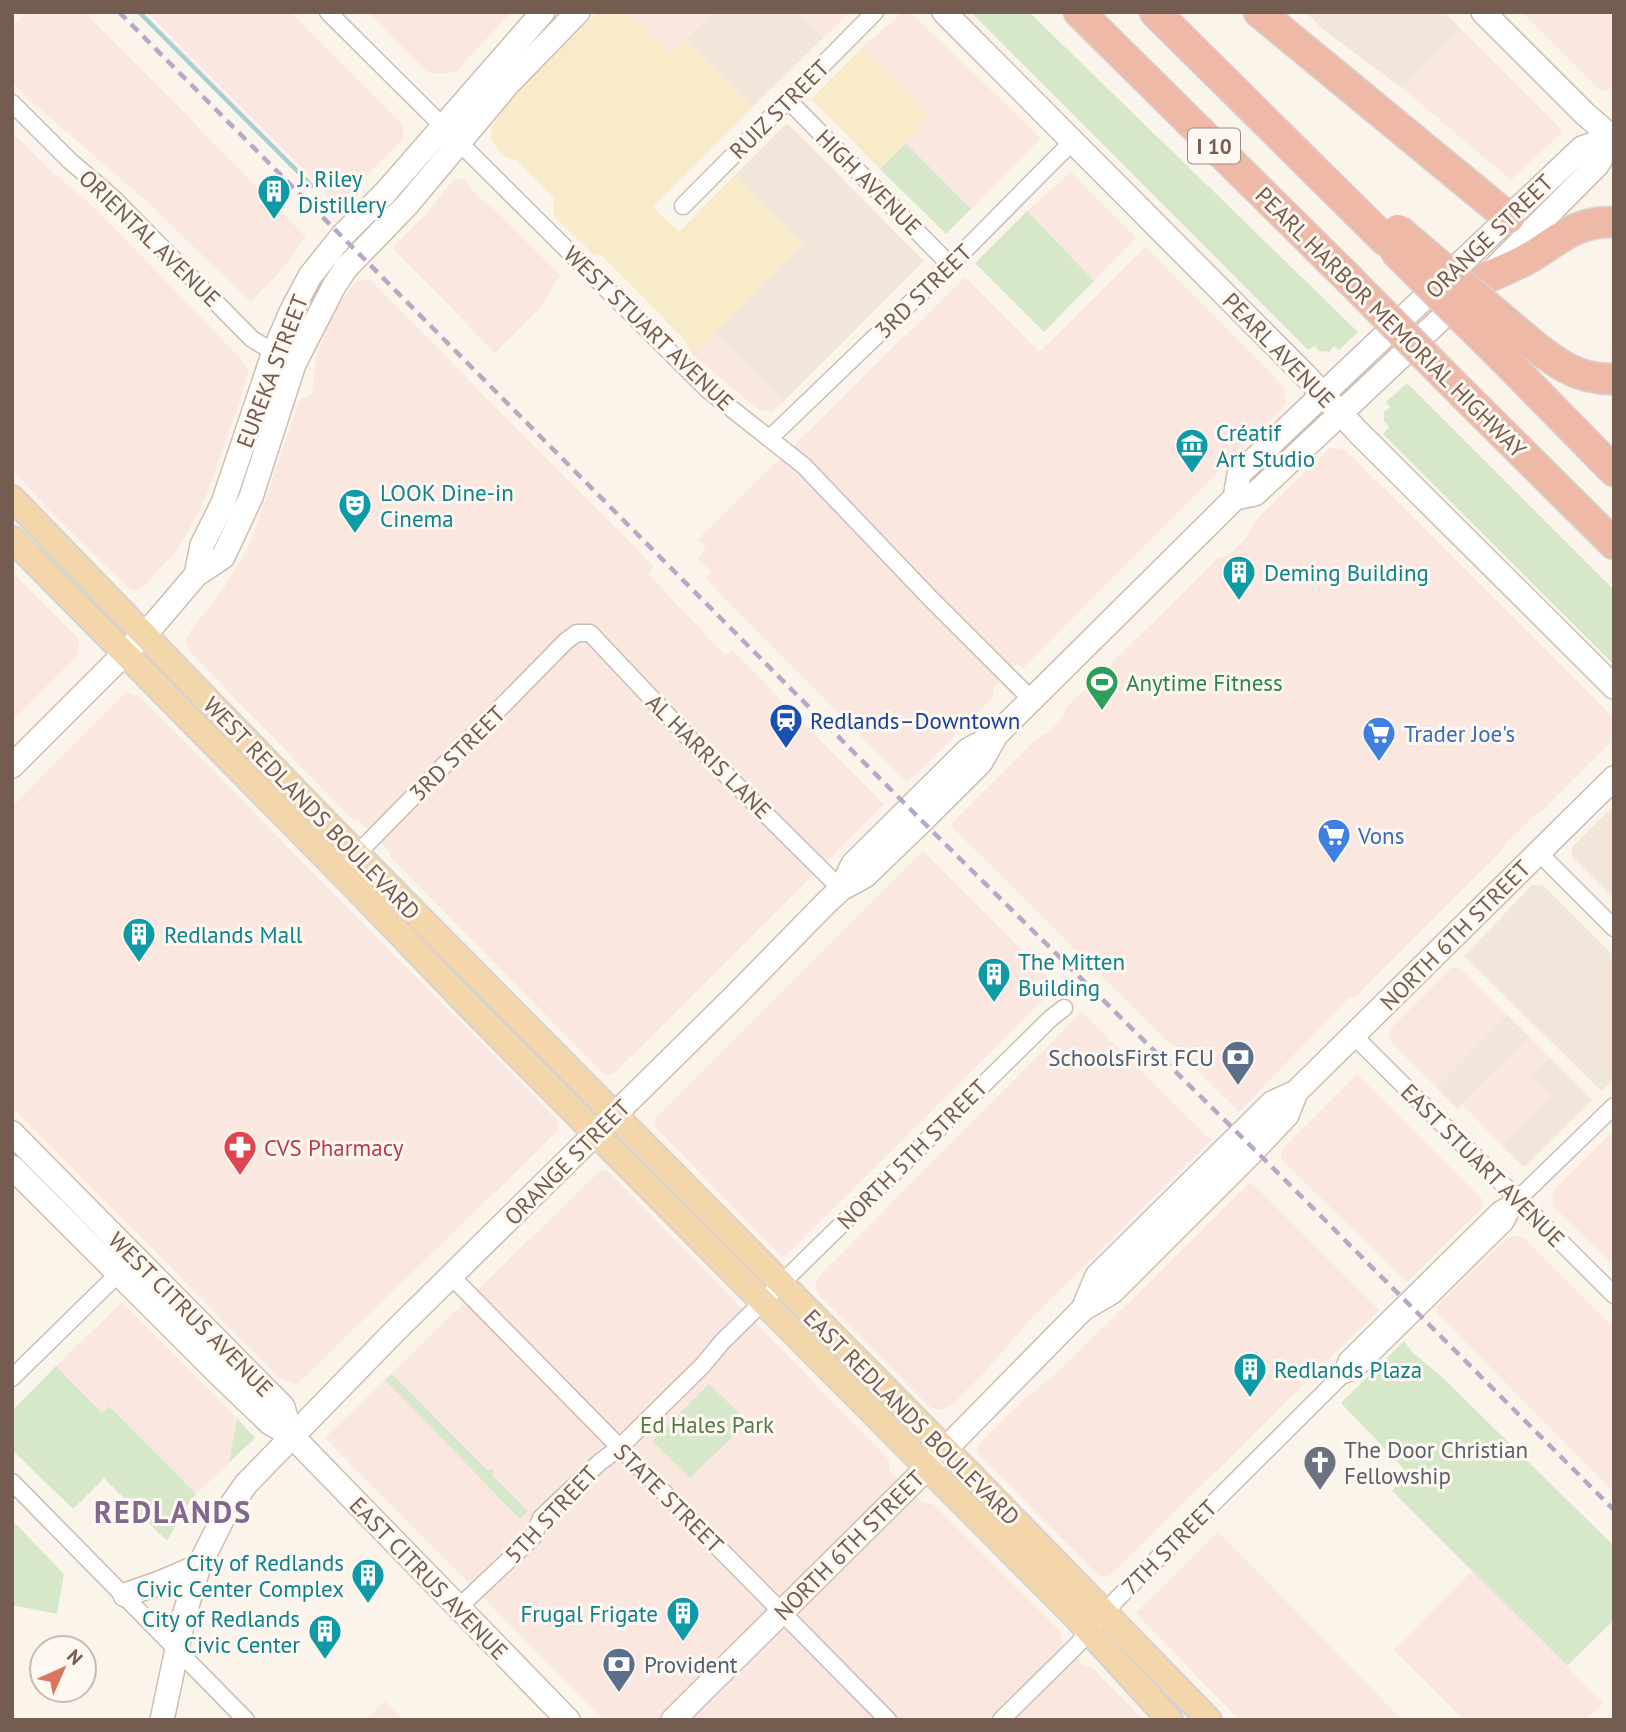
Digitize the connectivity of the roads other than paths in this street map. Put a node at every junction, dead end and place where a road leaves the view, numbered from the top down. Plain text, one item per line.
1 (328, 12) edge
2 (543, 12) edge
3 (578, 12) edge
4 (876, 12) edge
5 (944, 12) edge
6 (1079, 12) edge
7 (1156, 12) edge
8 (1259, 12) edge
9 (1483, 12) edge
10 (787, 99) junction
11 (12, 103) edge
12 (442, 126) junction
13 (1613, 137) edge
14 (1073, 141) junction
15 (460, 142) junction
16 (683, 206) dead end
17 (1509, 218) junction
18 (1614, 222) edge
19 (1391, 235) junction
20 (950, 265) junction
21 (1484, 279) junction
22 (274, 352) junction
23 (294, 364) junction
24 (1614, 379) edge
25 (1322, 393) junction
26 (1340, 413) junction
27 (770, 438) junction
28 (1614, 471) edge
29 (12, 498) edge
30 (1235, 498) junction
31 (12, 539) edge
32 (1614, 544) edge
33 (197, 575) junction
34 (573, 634) joint
35 (143, 635) junction
36 (124, 655) junction
37 (1614, 687) edge
38 (1032, 700) junction
39 (12, 766) edge
40 (1614, 778) edge
41 (1538, 852) junction
42 (348, 863) junction
43 (841, 888) junction
44 (1614, 928) edge
45 (1064, 1008) dead end
46 (1353, 1035) junction
47 (1614, 1106) edge
48 (605, 1124) junction
49 (12, 1133) edge
50 (12, 1167) edge
51 (1517, 1199) junction
52 (135, 1257) junction
53 (118, 1274) junction
54 (451, 1276) junction
55 (772, 1293) junction
56 (1614, 1295) edge
57 (12, 1378) edge
58 (291, 1435) junction
59 (620, 1448) junction
60 (945, 1449) junction
61 (926, 1468) junction
62 (12, 1482) edge
63 (199, 1566) junction
64 (125, 1595) junction
65 (458, 1608) junction
66 (782, 1612) junction
67 (1105, 1612) junction
68 (1089, 1632) junction
69 (177, 1648) junction
70 (162, 1720) edge
71 (246, 1720) edge
72 (568, 1720) edge
73 (673, 1720) edge
74 (888, 1720) edge
75 (1001, 1720) edge
76 (1170, 1720) edge
77 (1209, 1720) edge

1 - 12 street, WEST STUART AVENUE
2 - 12 main road, EUREKA STREET
3 - 15 main road, EUREKA STREET
4 - 10 street, RUIZ STREET
5 - 14 main road, PEARL AVENUE
6 - 32 highway, PEARL HARBOR MEMORIAL HIGHWAY / I 10, bridge
7 - 19 highway, I 10
8 - 17 highway
9 - 13 main road
10 - 16 street, RUIZ STREET
10 - 20 street, HIGH AVENUE
11 - 22 street, ORIENTAL AVENUE
12 - 15 street, WEST STUART AVENUE
12 - 22 main road, EUREKA STREET
13 - 17 main road, ORANGE STREET
13 - 21 main road, ORANGE STREET
14 - 20 street, 3RD STREET
14 - 25 main road, PEARL AVENUE
15 - 23 main road, EUREKA STREET
15 - 27 street, WEST STUART AVENUE
17 - 25 main road, ORANGE STREET
18 - 21 highway
19 - 24 highway, bridge
19 - 28 highway, I 10, bridge
20 - 27 street, 3RD STREET
21 - 26 main road, ORANGE STREET
22 - 23 street, ORIENTAL AVENUE
22 - 33 main road, EUREKA STREET
23 - 33 main road, EUREKA STREET
25 - 26 main road, PEARL AVENUE
25 - 30 main road, ORANGE STREET
26 - 30 main road, ORANGE STREET
26 - 37 main road, PEARL AVENUE
27 - 38 street, WEST STUART AVENUE
29 - 35 main road, WEST REDLANDS BOULEVARD
30 - 38 main road, ORANGE STREET
31 - 36 main road, WEST REDLANDS BOULEVARD
33 - 35 main road, EUREKA STREET
34 - 42 street, 3RD STREET
34 - 43 street, AL HARRIS LANE
35 - 36 main road, EUREKA STREET
35 - 42 main road, WEST REDLANDS BOULEVARD
36 - 39 main road, EUREKA STREET
36 - 42 main road, WEST REDLANDS BOULEVARD
38 - 43 main road, ORANGE STREET
40 - 41 main road, NORTH 6TH STREET
41 - 44 street
41 - 46 main road, NORTH 6TH STREET
42 - 48 main road, WEST REDLANDS BOULEVARD
43 - 48 main road, ORANGE STREET
45 - 55 street, NORTH 5TH STREET
46 - 51 street, EAST STUART AVENUE
46 - 60 main road, NORTH 6TH STREET
47 - 51 street, 7TH STREET
48 - 54 main road, ORANGE STREET
48 - 55 main road, EAST REDLANDS BOULEVARD
49 - 52 main road, WEST CITRUS AVENUE
50 - 53 main road, WEST CITRUS AVENUE
51 - 56 street, EAST STUART AVENUE
51 - 67 street, 7TH STREET
52 - 53 street
52 - 58 main road, WEST CITRUS AVENUE
53 - 57 street
53 - 58 main road, WEST CITRUS AVENUE
54 - 58 main road, ORANGE STREET
54 - 59 street, STATE STREET
55 - 59 street, 5TH STREET
55 - 60 main road, EAST REDLANDS BOULEVARD
55 - 61 main road, EAST REDLANDS BOULEVARD
58 - 63 main road, ORANGE STREET
58 - 65 main road, EAST CITRUS AVENUE
59 - 65 street, 5TH STREET
59 - 66 street, STATE STREET
60 - 61 main road, NORTH 6TH STREET
60 - 67 main road, EAST REDLANDS BOULEVARD
61 - 66 main road, NORTH 6TH STREET
61 - 68 main road, EAST REDLANDS BOULEVARD
62 - 64 street
63 - 64 main road
63 - 69 main road, ORANGE STREET
64 - 69 street
65 - 72 main road, EAST CITRUS AVENUE
66 - 73 main road, NORTH 6TH STREET
66 - 74 street, STATE STREET
67 - 68 street, 7TH STREET
67 - 77 main road, EAST REDLANDS BOULEVARD
68 - 75 street, 7TH STREET
68 - 76 main road, EAST REDLANDS BOULEVARD
69 - 70 main road, ORANGE STREET
69 - 71 street

